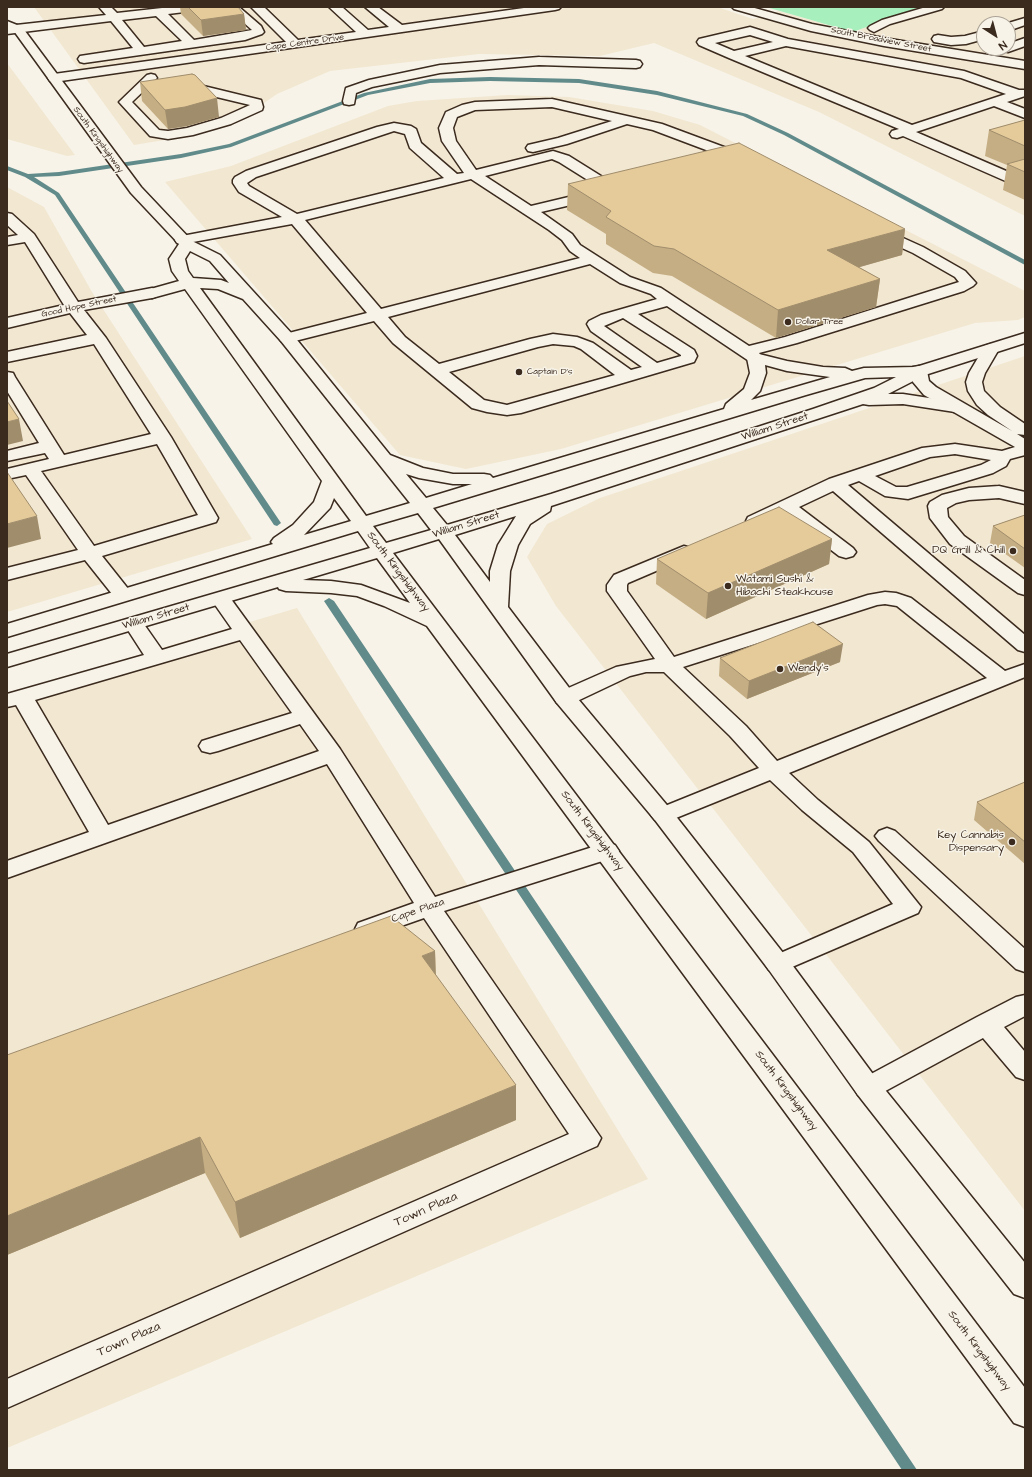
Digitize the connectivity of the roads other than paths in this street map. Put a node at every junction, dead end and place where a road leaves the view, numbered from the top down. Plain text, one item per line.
1 (105, 7) edge
2 (202, 7) edge
3 (232, 7) edge
4 (257, 7) edge
5 (335, 7) edge
6 (371, 7) edge
7 (555, 7) edge
8 (738, 7) edge
9 (938, 7) edge
10 (159, 12) junction
11 (17, 16) dead end
12 (114, 17) junction
13 (353, 22) junction
14 (338, 24) dead end
15 (11, 28) edge
16 (874, 28) junction
17 (399, 29) junction
18 (823, 29) junction
19 (299, 30) dead end
20 (283, 32) junction
21 (366, 34) junction
22 (860, 37) junction
23 (976, 37) edge
24 (190, 43) junction
25 (792, 43) junction
26 (296, 44) junction
27 (140, 50) junction
28 (733, 55) junction
29 (982, 56) edge
30 (979, 57) junction
31 (74, 61) dead end
32 (59, 63) dead end
33 (636, 64) dead end
34 (44, 65) junction
35 (140, 66) junction
36 (1025, 66) edge
37 (54, 78) junction
38 (151, 78) junction
39 (1021, 93) edge
40 (349, 100) dead end
41 (995, 102) junction
42 (1025, 114) edge
43 (626, 121) junction
44 (904, 132) junction
45 (463, 162) junction
46 (752, 169) edge
47 (472, 174) junction
48 (454, 179) junction
49 (1015, 180) edge
50 (529, 211) junction
51 (7, 217) edge
52 (295, 218) junction
53 (860, 223) edge
54 (29, 237) junction
55 (7, 241) edge
56 (184, 242) junction
57 (592, 259) junction
58 (188, 283) junction
59 (152, 293) junction
60 (250, 296) junction
61 (670, 300) junction
62 (202, 302) junction
63 (74, 308) junction
64 (626, 312) junction
65 (377, 315) junction
66 (7, 323) edge
67 (98, 338) junction
68 (287, 338) junction
69 (1025, 338) edge
70 (991, 348) junction
71 (750, 355) junction
72 (7, 357) edge
73 (655, 369) junction
74 (437, 370) junction
75 (919, 371) junction
76 (864, 373) junction
77 (7, 377) edge
78 (629, 377) junction
79 (856, 400) junction
80 (955, 407) junction
81 (728, 412) junction
82 (1025, 432) edge
83 (162, 437) junction
84 (50, 446) junction
85 (1025, 446) edge
86 (1025, 450) edge
87 (7, 456) edge
88 (1002, 456) junction
89 (384, 458) junction
90 (59, 461) junction
91 (30, 468) junction
92 (7, 474) edge
93 (858, 474) junction
94 (507, 478) junction
95 (331, 482) junction
96 (835, 483) junction
97 (558, 498) junction
98 (1025, 498) edge
99 (421, 504) junction
100 (788, 507) junction
101 (362, 523) junction
102 (737, 529) edge
103 (443, 532) junction
104 (701, 545) edge
105 (382, 550) junction
106 (265, 552) junction
107 (846, 552) dead end
108 (90, 553) junction
109 (7, 574) edge
110 (269, 584) junction
111 (1025, 589) edge
112 (123, 595) junction
113 (221, 598) junction
114 (498, 608) junction
115 (437, 623) junction
116 (134, 624) junction
117 (7, 630) edge
118 (244, 632) junction
119 (1025, 646) edge
120 (157, 658) junction
121 (7, 661) edge
122 (669, 665) junction
123 (1016, 677) edge
124 (565, 698) junction
125 (15, 699) edge
126 (304, 716) junction
127 (210, 746) dead end
128 (332, 754) junction
129 (774, 771) junction
130 (663, 815) junction
131 (104, 836) junction
132 (887, 836) dead end
133 (607, 851) junction
134 (7, 870) edge
135 (429, 907) junction
136 (348, 936) edge
137 (1025, 963) edge
138 (778, 964) junction
139 (1025, 1004) edge
140 (986, 1024) junction
141 (1025, 1070) edge
142 (868, 1088) junction
143 (1025, 1285) edge
144 (7, 1394) edge
145 (1025, 1413) edge

1 - 12 main road
2 - 10 main road
3 - 24 main road
4 - 20 main road
5 - 13 main road
6 - 17 main road
7 - 17 main road, Cape Centre Drive
8 - 18 main road, South Broadview Street
9 - 16 main road
10 - 12 main road
10 - 24 main road
11 - 15 main road
12 - 15 main road
12 - 27 main road
13 - 14 main road
13 - 21 main road
15 - 34 main road, South Kingshighway
16 - 22 main road
16 - 23 main road
17 - 21 main road, Cape Centre Drive
18 - 22 main road, South Broadview Street
18 - 25 main road
19 - 20 main road
20 - 26 main road
21 - 26 main road, Cape Centre Drive
22 - 30 main road, South Broadview Street
24 - 27 main road
25 - 28 main road
25 - 28 main road
25 - 39 main road
26 - 35 main road, Cape Centre Drive
27 - 31 main road
28 - 44 main road
29 - 30 main road
30 - 36 main road, South Broadview Street
32 - 34 main road
33 - 40 main road
34 - 37 main road, South Kingshighway
35 - 37 main road, Cape Centre Drive
35 - 38 main road
37 - 56 main road, South Kingshighway
38 - 38 main road
39 - 41 main road
41 - 42 main road
41 - 44 main road
43 - 45 main road
43 - 45 main road
43 - 46 main road
44 - 49 main road
45 - 47 main road
47 - 48 main road
47 - 50 main road
47 - 50 main road
48 - 52 main road
48 - 52 main road
50 - 57 main road
51 - 54 main road
52 - 56 main road
52 - 65 main road
53 - 71 main road
54 - 55 main road
54 - 63 main road
56 - 58 main road, South Kingshighway
56 - 60 main road, South Kingshighway
57 - 61 main road
57 - 65 main road
58 - 59 main road
58 - 60 main road
58 - 62 main road, South Kingshighway
59 - 62 main road
59 - 63 main road, Good Hope Street
60 - 68 main road, South Kingshighway
61 - 64 main road
61 - 71 main road
62 - 95 main road, South Kingshighway
63 - 66 main road, Good Hope Street
63 - 67 main road
64 - 73 main road
64 - 73 main road
65 - 68 main road
65 - 74 main road
67 - 72 main road
67 - 83 main road
68 - 89 main road, South Kingshighway
69 - 70 main road, William Street
70 - 75 main road, William Street
70 - 82 main road
71 - 76 main road
71 - 81 main road
73 - 78 main road
74 - 78 main road
74 - 78 main road
75 - 76 main road, William Street
75 - 79 main road, William Street
75 - 80 main road
76 - 81 main road, William Street
77 - 84 main road
79 - 80 main road
79 - 97 main road, William Street
80 - 85 main road
81 - 94 main road, William Street
83 - 90 main road
83 - 108 main road
84 - 87 main road
84 - 90 main road
86 - 88 main road
88 - 93 main road
88 - 93 main road
89 - 94 main road
89 - 99 main road, South Kingshighway
90 - 91 main road
91 - 92 main road
91 - 108 main road
93 - 96 main road
94 - 99 main road, William Street
95 - 101 main road, South Kingshighway
95 - 106 main road
96 - 100 main road
96 - 119 main road
97 - 103 main road, William Street
97 - 114 main road
98 - 111 main road
99 - 101 main road, William Street
99 - 103 main road, South Kingshighway
100 - 102 main road
100 - 107 main road
101 - 105 main road, South Kingshighway
101 - 106 main road, William Street
103 - 105 main road, William Street
103 - 114 main road, South Kingshighway
104 - 122 main road
105 - 110 main road, William Street
105 - 115 main road, South Kingshighway
106 - 112 main road, William Street
108 - 109 main road
108 - 112 main road
110 - 113 main road, William Street
110 - 115 main road
112 - 117 main road, William Street
113 - 116 main road, William Street
113 - 118 main road
114 - 124 main road, South Kingshighway
115 - 133 main road, South Kingshighway
116 - 120 main road
116 - 121 main road, William Street
118 - 120 main road
118 - 126 main road
120 - 125 main road
122 - 123 main road
122 - 124 main road
122 - 129 main road
123 - 129 main road
124 - 130 main road, South Kingshighway
125 - 131 main road
126 - 127 main road
126 - 128 main road
128 - 131 main road
128 - 135 main road
129 - 130 main road
129 - 138 main road
130 - 138 main road, South Kingshighway
131 - 134 main road
132 - 137 main road
133 - 135 main road, Cape Plaza
133 - 145 main road, South Kingshighway
135 - 136 main road, Cape Plaza
135 - 144 main road, Town Plaza
138 - 142 main road, South Kingshighway
139 - 140 main road
140 - 141 main road
140 - 142 main road
142 - 143 main road, South Kingshighway

